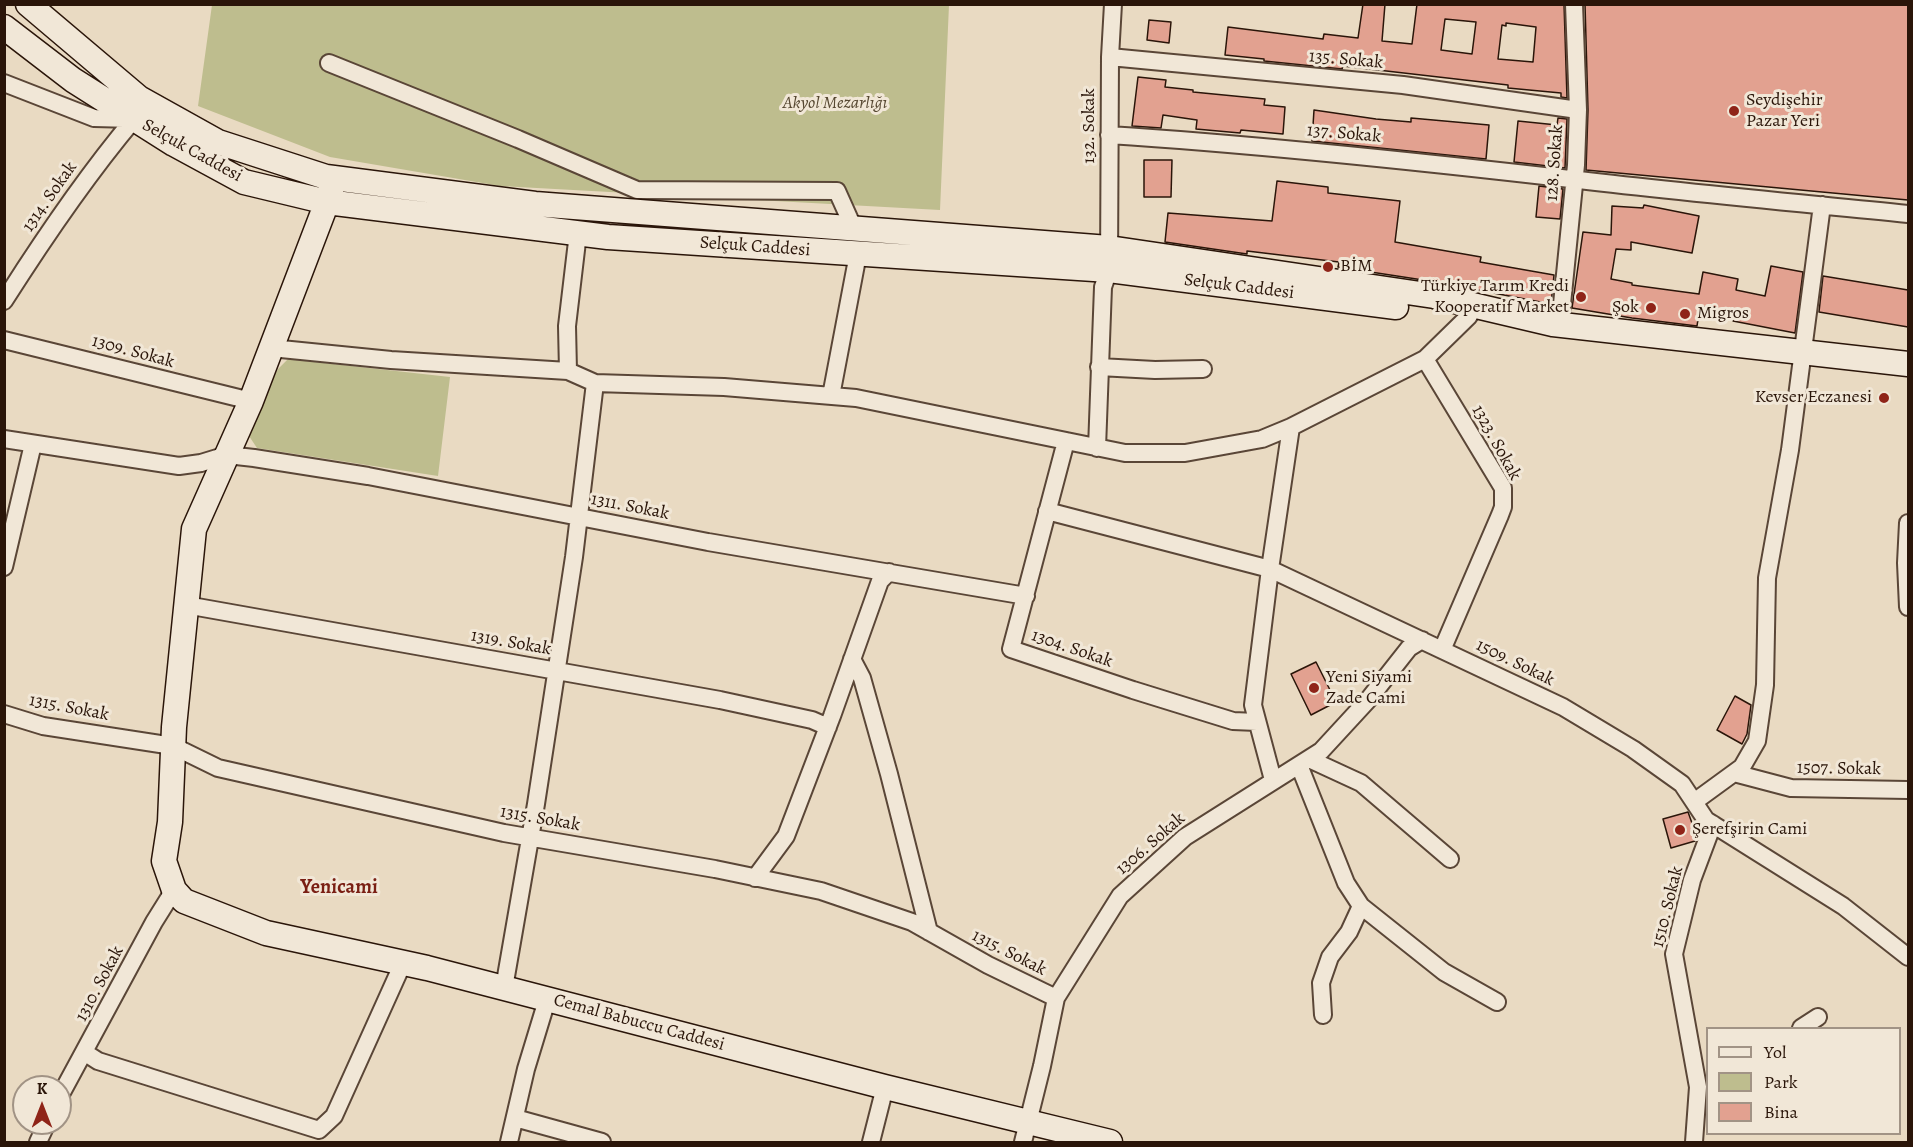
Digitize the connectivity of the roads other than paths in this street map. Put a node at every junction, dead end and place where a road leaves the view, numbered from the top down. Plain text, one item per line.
1 (28, 4) edge
2 (1113, 4) edge
3 (1574, 4) edge
4 (4, 27) edge
5 (1110, 57) junction
6 (329, 63) dead end
7 (4, 83) edge
8 (1578, 110) junction
9 (134, 119) junction
10 (1109, 135) junction
11 (334, 178) junction
12 (1575, 180) junction
13 (327, 202) junction
14 (1822, 205) junction
15 (1908, 214) edge
16 (855, 229) junction
17 (578, 234) junction
18 (858, 254) junction
19 (1109, 259) junction
20 (4, 302) edge
21 (1470, 316) junction
22 (1557, 324) junction
23 (4, 340) edge
24 (271, 348) junction
25 (1802, 352) junction
26 (1425, 359) junction
27 (1908, 364) edge
28 (1099, 367) junction
29 (1203, 369) dead end
30 (568, 370) junction
31 (595, 383) junction
32 (831, 396) junction
33 (251, 401) junction
34 (1291, 427) junction
35 (4, 439) edge
36 (1066, 441) junction
37 (33, 444) junction
38 (1097, 448) junction
39 (228, 455) junction
40 (1047, 512) junction
41 (578, 516) junction
42 (1908, 523) edge
43 (4, 567) edge
44 (1270, 569) junction
45 (889, 572) junction
46 (1026, 596) junction
47 (186, 605) junction
48 (1908, 607) edge
49 (1422, 640) junction
50 (1442, 650) junction
51 (852, 658) junction
52 (555, 671) junction
53 (4, 714) edge
54 (1257, 722) junction
55 (828, 727) junction
56 (173, 746) junction
57 (1304, 762) junction
58 (1734, 773) junction
59 (1273, 780) junction
60 (1908, 790) edge
61 (1694, 802) junction
62 (1713, 824) junction
63 (530, 838) junction
64 (1450, 859) dead end
65 (755, 878) junction
66 (174, 890) junction
67 (1361, 906) junction
68 (929, 932) junction
69 (1908, 957) edge
70 (403, 963) junction
71 (504, 988) junction
72 (1056, 998) junction
73 (547, 1000) junction
74 (1497, 1002) dead end
75 (1323, 1015) dead end
76 (1818, 1017) dead end
77 (1803, 1027) edge
78 (84, 1052) junction
79 (1700, 1055) edge
80 (71, 1075) edge
81 (885, 1088) junction
82 (515, 1118) junction
83 (1025, 1133) edge
84 (509, 1143) edge
85 (602, 1143) edge
86 (871, 1143) edge
87 (1110, 1143) edge
88 (1694, 1143) edge

1 - 11 main road
2 - 5 street, 132. Sokak
3 - 8 street, 128. Sokak
4 - 9 main road, Selçuk Caddesi
5 - 8 street, 135. Sokak
5 - 10 street, 132. Sokak
6 - 16 street
7 - 9 street
8 - 12 street, 128. Sokak
9 - 13 main road, Selçuk Caddesi
9 - 20 street, 1314. Sokak
10 - 12 street, 137. Sokak
10 - 19 street, 132. Sokak
11 - 13 main road
11 - 16 main road
12 - 14 street, 137. Sokak
12 - 22 street, 128. Sokak
13 - 17 main road, Selçuk Caddesi
13 - 24 main road
14 - 15 street, 137. Sokak
14 - 25 street
16 - 19 main road
17 - 18 main road, Selçuk Caddesi
17 - 30 street
18 - 19 main road, Selçuk Caddesi
18 - 32 street
19 - 21 main road, Selçuk Caddesi
19 - 22 main road
19 - 28 street, 132. Sokak
21 - 22 main road, Selçuk Caddesi
21 - 26 street
22 - 25 main road
23 - 33 street, 1309. Sokak
24 - 30 street
24 - 33 main road
25 - 27 main road
25 - 58 street
26 - 34 street
26 - 50 street, 1323. Sokak
28 - 29 street
28 - 38 street, 132. Sokak
30 - 31 street
31 - 32 street
31 - 41 street
32 - 36 street
33 - 39 main road
34 - 38 street
34 - 44 street
35 - 37 street
36 - 38 street
36 - 40 street, 1304. Sokak
37 - 39 street
37 - 43 street
39 - 41 street, 1311. Sokak
39 - 47 main road
40 - 44 street, 1509. Sokak
40 - 46 street, 1304. Sokak
41 - 45 street, 1311. Sokak
41 - 52 street
42 - 48 street
44 - 49 street, 1509. Sokak
44 - 54 street
45 - 46 street, 1311. Sokak
45 - 51 street
46 - 54 street, 1304. Sokak
47 - 52 street, 1319. Sokak
47 - 56 main road
49 - 50 street, 1509. Sokak
49 - 57 street, 1306. Sokak
50 - 61 street, 1509. Sokak
51 - 55 street
51 - 68 street
52 - 55 street, 1319. Sokak
52 - 63 street
53 - 56 street, 1315. Sokak
54 - 59 street
55 - 65 street
56 - 63 street, 1315. Sokak
56 - 66 main road
57 - 59 street, 1306. Sokak
57 - 64 street
57 - 67 street
58 - 60 street, 1507. Sokak
58 - 61 street
59 - 72 street, 1306. Sokak
61 - 62 street, 1509. Sokak
62 - 69 street, 1509. Sokak
62 - 79 street, 1510. Sokak
63 - 65 street, 1315. Sokak
63 - 71 street
65 - 68 street, 1315. Sokak
66 - 70 main road, Cemal Babuccu Caddesi
66 - 78 street, 1310. Sokak
67 - 74 street
67 - 75 street
68 - 72 street, 1315. Sokak
70 - 71 main road, Cemal Babuccu Caddesi
70 - 78 street
71 - 73 main road, Cemal Babuccu Caddesi
72 - 83 street, 1306. Sokak
73 - 81 main road, Cemal Babuccu Caddesi
73 - 82 street
76 - 77 street
78 - 80 street, 1310. Sokak
79 - 88 street, 1510. Sokak
81 - 83 main road, Cemal Babuccu Caddesi
81 - 86 street
82 - 84 street
82 - 85 street
83 - 87 main road, Cemal Babuccu Caddesi

